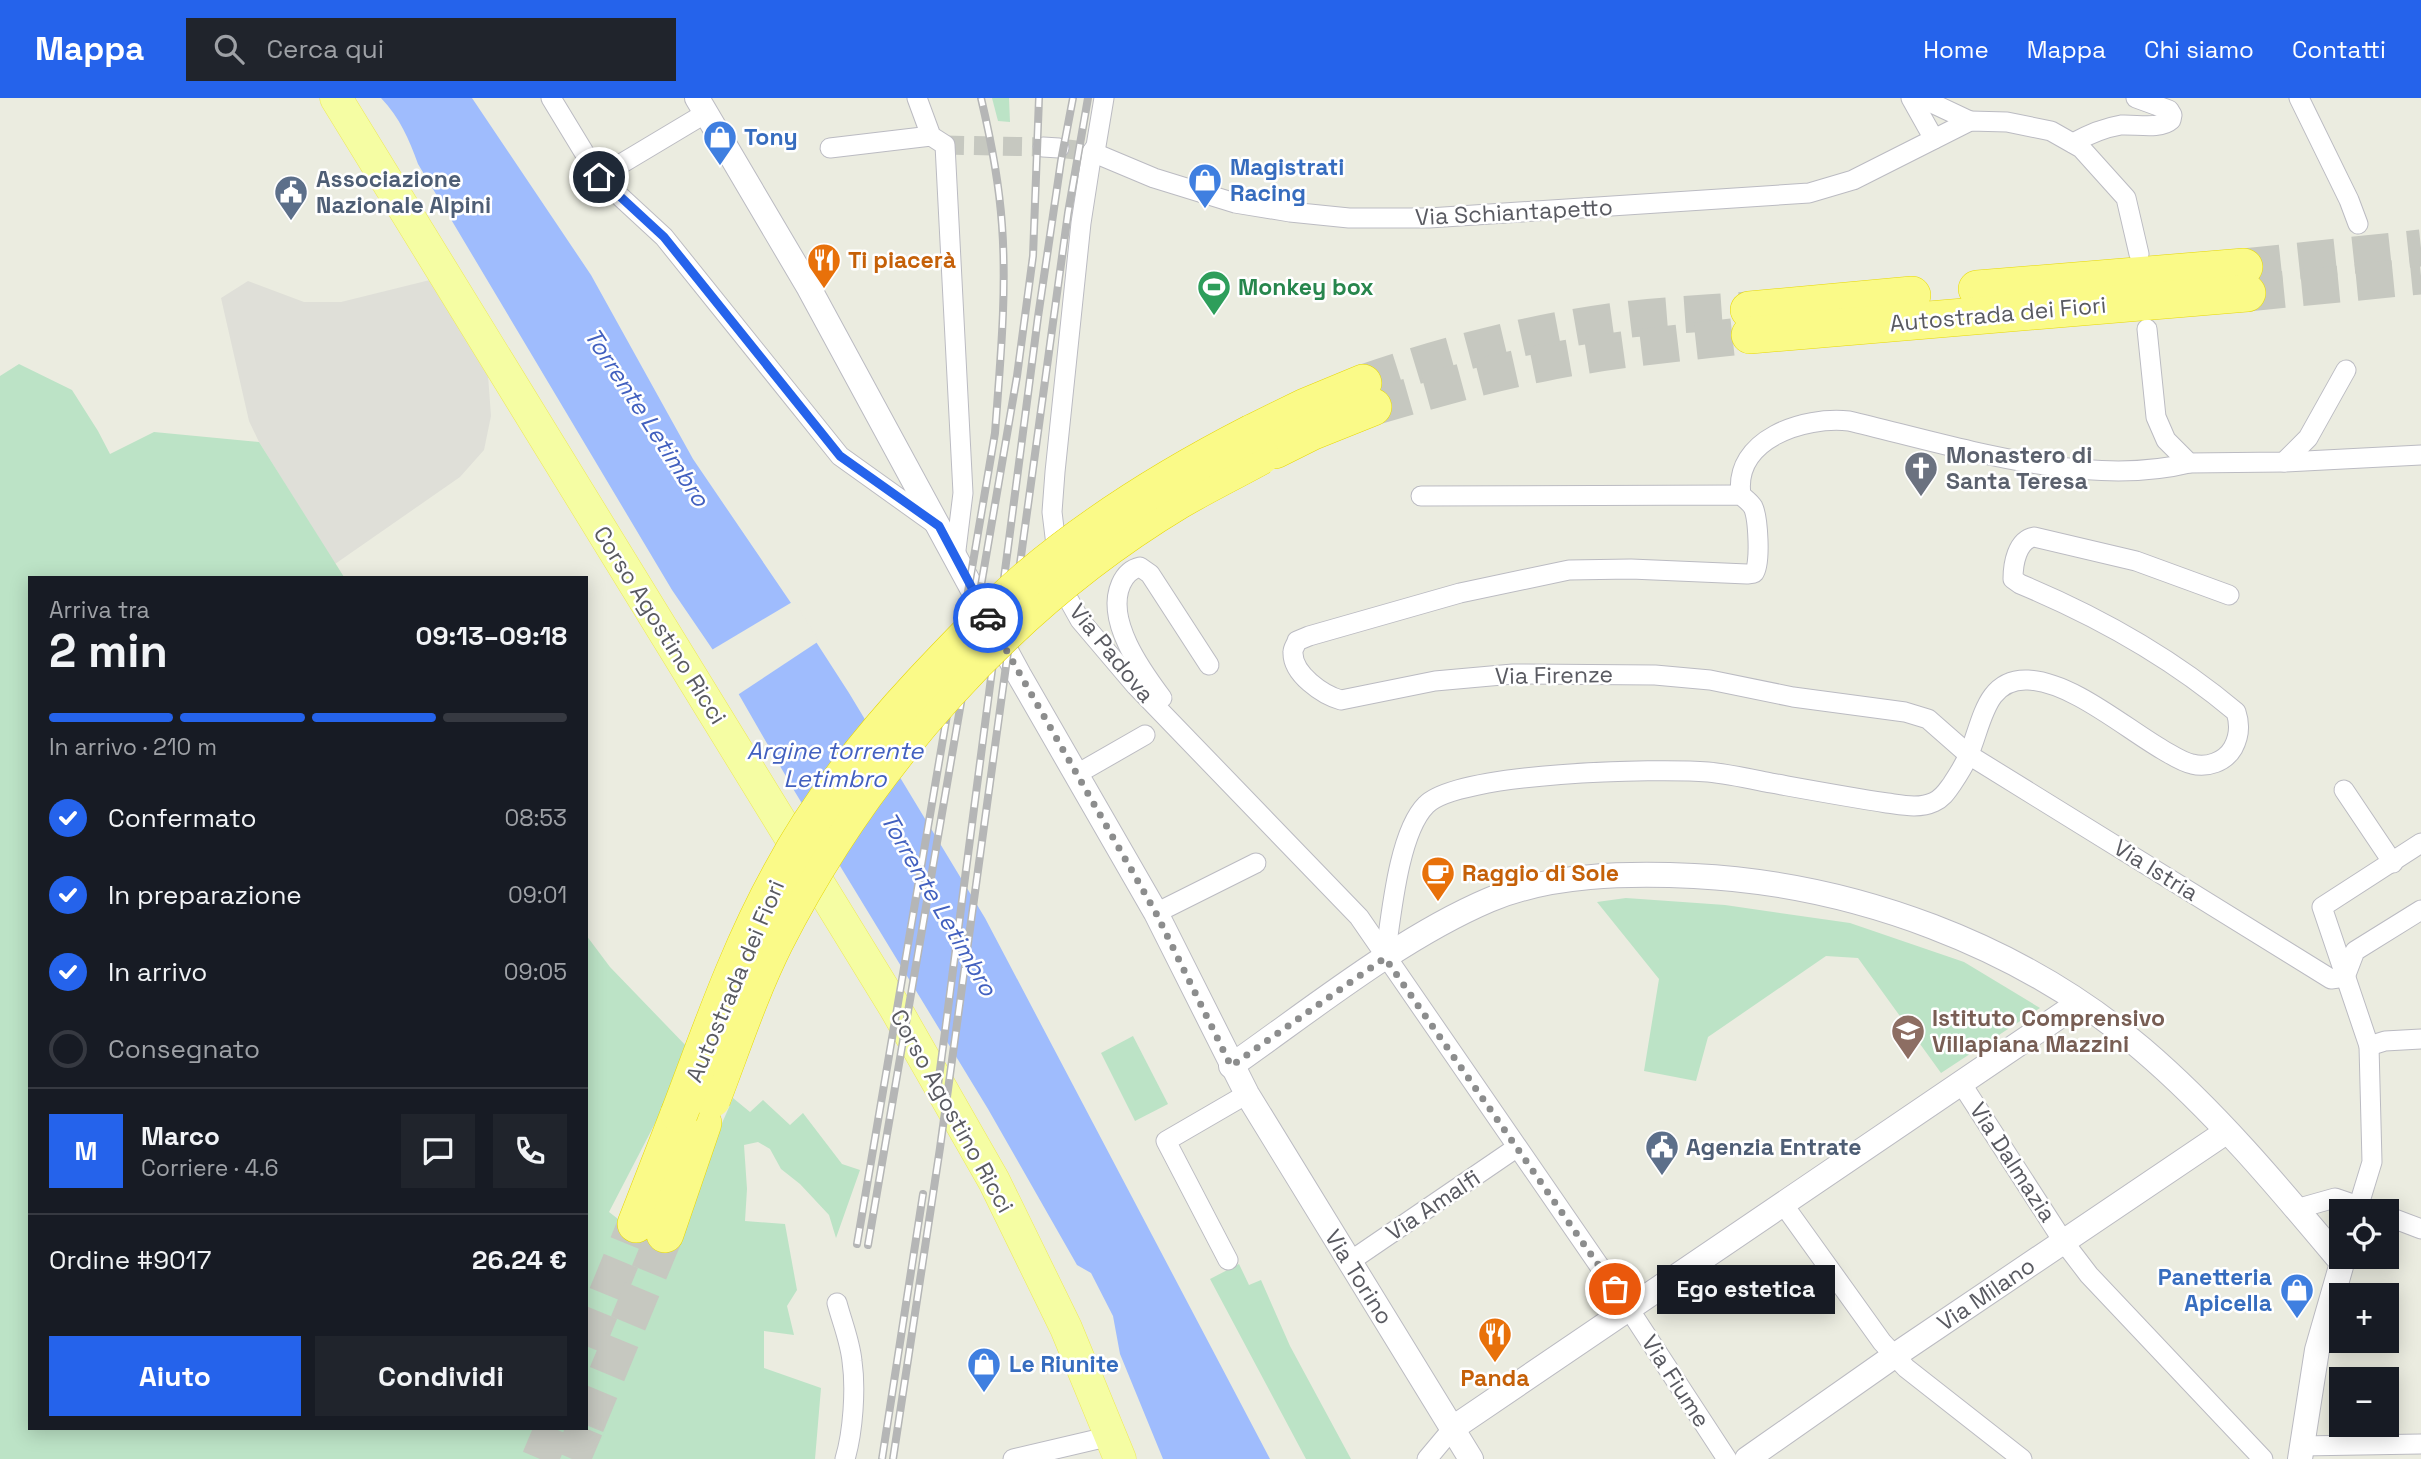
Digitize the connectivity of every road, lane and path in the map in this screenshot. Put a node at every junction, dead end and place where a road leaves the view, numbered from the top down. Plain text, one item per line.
1 (336, 98) edge
2 (551, 98) edge
3 (917, 98) edge
4 (1104, 98) edge
5 (1911, 98) edge
6 (1922, 98) edge
7 (2136, 98) edge
8 (2300, 98) edge
9 (701, 105) edge
10 (1970, 121) junction
11 (1934, 139) junction
12 (938, 141) junction
13 (2073, 143) junction
14 (830, 148) dead end
15 (1092, 152) junction
16 (599, 177) junction
17 (2358, 224) dead end
18 (2139, 254) dead end
19 (2246, 280) tunnel mouth
20 (1749, 322) tunnel mouth
21 (2147, 329) dead end
22 (2346, 370) dead end
23 (1368, 395) tunnel mouth
24 (2421, 455) edge
25 (2284, 462) junction
26 (2189, 463) junction
27 (1741, 495) junction
28 (1421, 496) dead end
29 (939, 526) junction
30 (955, 558) junction
31 (2229, 595) dead end
32 (1209, 665) dead end
33 (1168, 718) junction
34 (1145, 735) dead end
35 (1969, 755) junction
36 (1076, 774) junction
37 (2344, 790) dead end
38 (2421, 843) edge
39 (1256, 863) dead end
40 (2393, 863) junction
41 (2421, 910) edge
42 (1156, 913) junction
43 (1385, 958) junction
44 (2345, 977) junction
45 (2079, 1003) junction
46 (2421, 1039) edge
47 (2369, 1046) junction
48 (1231, 1066) junction
49 (1961, 1083) junction
50 (1247, 1094) junction
51 (2226, 1132) junction
52 (1516, 1148) junction
53 (2365, 1199) edge
54 (2329, 1200) edge
55 (1783, 1204) junction
56 (2296, 1209) junction
57 (2399, 1221) edge
58 (651, 1229) tunnel mouth
59 (2421, 1229) edge
60 (2063, 1241) junction
61 (2329, 1245) edge
62 (1228, 1260) dead end
63 (1349, 1262) junction
64 (2340, 1269) edge
65 (837, 1303) dead end
66 (1629, 1308) junction
67 (1895, 1356) junction
68 (1452, 1428) junction
69 (2421, 1444) edge
70 (1115, 1448) edge
71 (2300, 1452) edge
72 (845, 1459) edge
73 (1013, 1459) edge
74 (1427, 1459) edge
75 (1471, 1459) edge
76 (1727, 1459) edge
77 (1747, 1459) edge
78 (2022, 1459) edge
79 (2263, 1459) edge

1 - 70 main road, Corso Agostino Ricci
2 - 16 street
3 - 12 street
4 - 15 street, Via Padova
5 - 11 street
6 - 10 street
7 - 13 street
8 - 17 street
9 - 16 street
9 - 29 street, Via Torino
10 - 11 street, Via Schiantapetto
10 - 13 street
11 - 15 street, Via Schiantapetto
12 - 14 street
12 - 30 street
13 - 18 street
15 - 33 street, Via Padova
16 - 29 street
19 - 20 highway, Autostrada dei Fiori
21 - 26 street
22 - 25 street
23 - 58 highway, Autostrada dei Fiori, bridge
24 - 25 street
25 - 26 street
26 - 27 street
27 - 28 street
27 - 35 street, Via Firenze
29 - 30 street, Via Torino
30 - 36 street, Via Torino
31 - 35 street
32 - 33 street
33 - 43 street, Via Padova
34 - 36 street
35 - 43 street
35 - 44 street, Via Istria
36 - 42 street, Via Torino
37 - 40 street
38 - 40 street
39 - 42 street
40 - 44 street
41 - 44 street
42 - 48 street, Via Torino
43 - 45 street
43 - 48 street
43 - 52 street, Via Fiume
44 - 47 street
45 - 49 street
45 - 51 street
46 - 47 street
47 - 53 street
48 - 50 street, Via Torino
49 - 55 street
49 - 60 street, Via Dalmazia
50 - 62 street
50 - 63 street, Via Torino
51 - 56 street
51 - 60 street, Via Milano
52 - 63 street, Via Amalfi
52 - 66 street, Via Fiume
54 - 56 street
55 - 66 street
55 - 67 street
56 - 61 street
57 - 59 street
60 - 67 street, Via Milano
60 - 79 street, Via Dalmazia
63 - 68 street, Via Torino
64 - 71 street
65 - 72 street
66 - 68 street
66 - 76 street, Via Fiume
67 - 77 street, Via Milano
67 - 78 street
68 - 74 street
68 - 75 street, Via Torino
69 - 71 street
70 - 73 street

